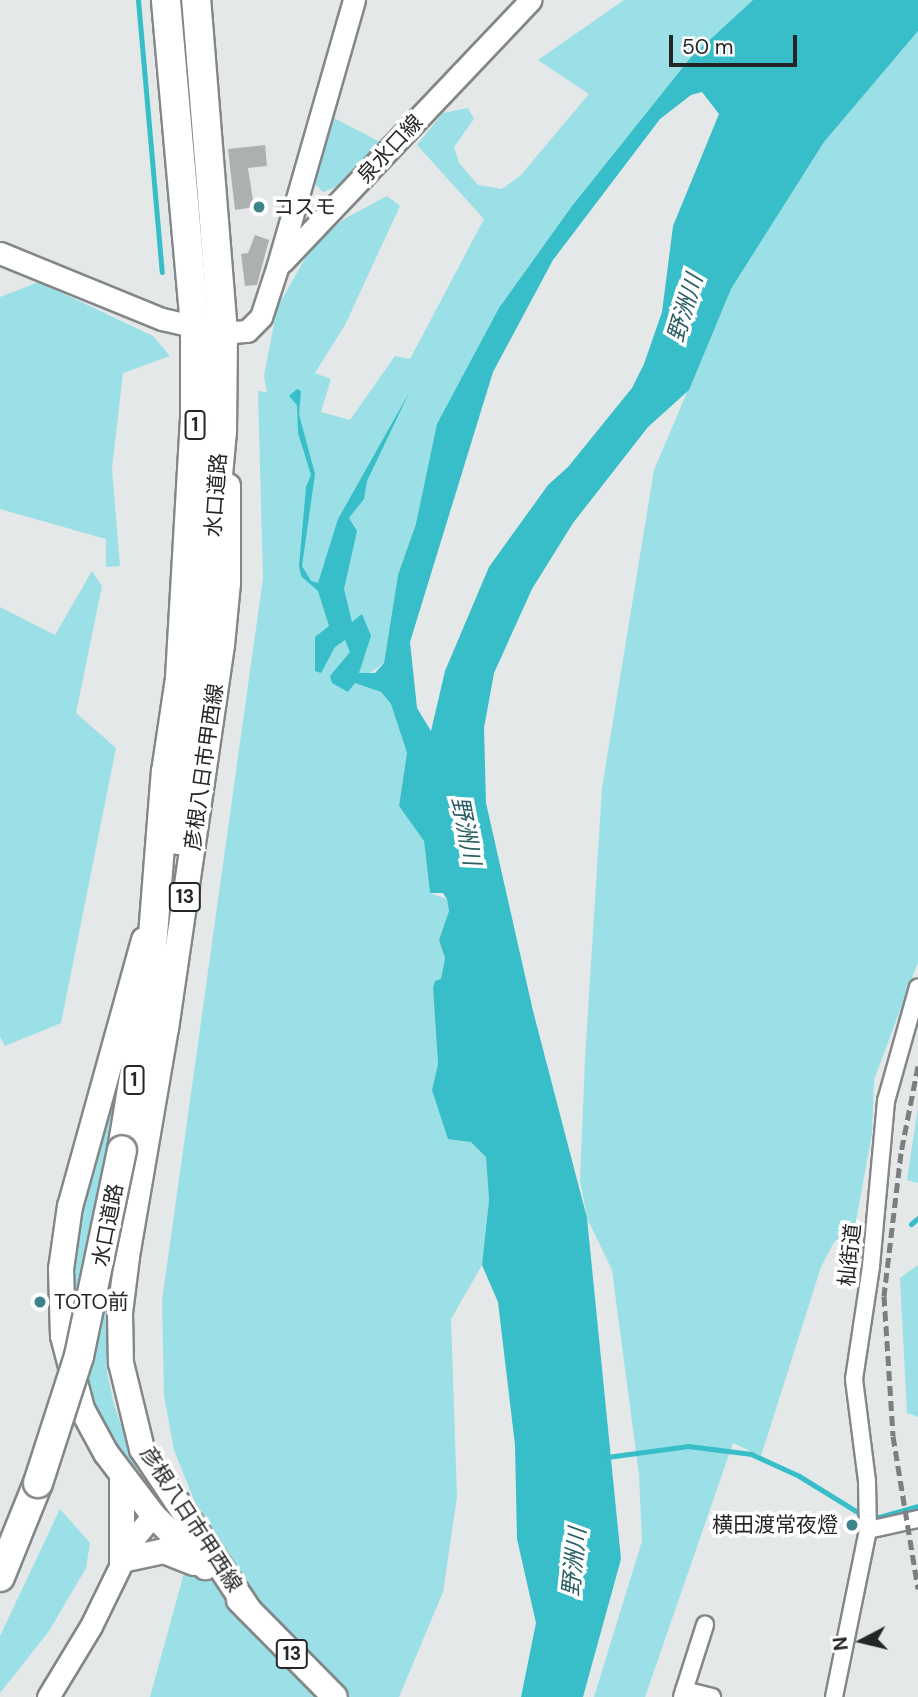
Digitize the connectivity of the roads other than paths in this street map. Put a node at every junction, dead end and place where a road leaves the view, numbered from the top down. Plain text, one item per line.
1 (166, 0) edge
2 (196, 0) edge
3 (354, 0) edge
4 (531, 0) edge
5 (0, 253) edge
6 (278, 265) junction
7 (195, 326) junction
8 (223, 333) junction
9 (222, 430) junction
10 (160, 850) junction
11 (149, 985) junction
12 (918, 987) edge
13 (142, 1449) junction
14 (122, 1475) junction
15 (153, 1515) junction
16 (918, 1519) edge
17 (868, 1522) junction
18 (183, 1541) junction
19 (122, 1560) junction
20 (0, 1577) edge
21 (249, 1610) junction
22 (705, 1625) dead end
23 (683, 1693) edge
24 (48, 1697) edge
25 (335, 1697) edge
26 (712, 1697) edge
27 (834, 1697) edge

1 - 7 highway, 水口道路 / 1
2 - 8 highway, 水口道路 / 1
3 - 6 street
4 - 6 street, 泉水口線
5 - 7 street
6 - 8 street, 泉水口線
7 - 8 street
7 - 10 highway, 水口道路 / 1
8 - 9 highway, 水口道路 / 1
9 - 11 highway, 水口道路 / 1
9 - 13 main road, 彦根八日市甲西線 / 13
10 - 11 highway, 水口道路 / 1
10 - 14 main road, 彦根八日市甲西線 / 13
11 - 20 highway, 水口道路 / 1, bridge
12 - 17 street, 杣街道
13 - 15 main road, 13
13 - 18 main road, 彦根八日市甲西線 / 13
14 - 15 main road, 彦根八日市甲西線 / 13
14 - 19 main road
15 - 18 main road, 彦根八日市甲西線 / 13
15 - 19 street
16 - 17 street
17 - 27 street, 杣街道
18 - 19 main road
18 - 21 main road, 彦根八日市甲西線 / 13
18 - 21 main road, 彦根八日市甲西線 / 13
19 - 24 street
21 - 25 main road, 彦根八日市甲西線 / 13
22 - 23 street
23 - 26 street

